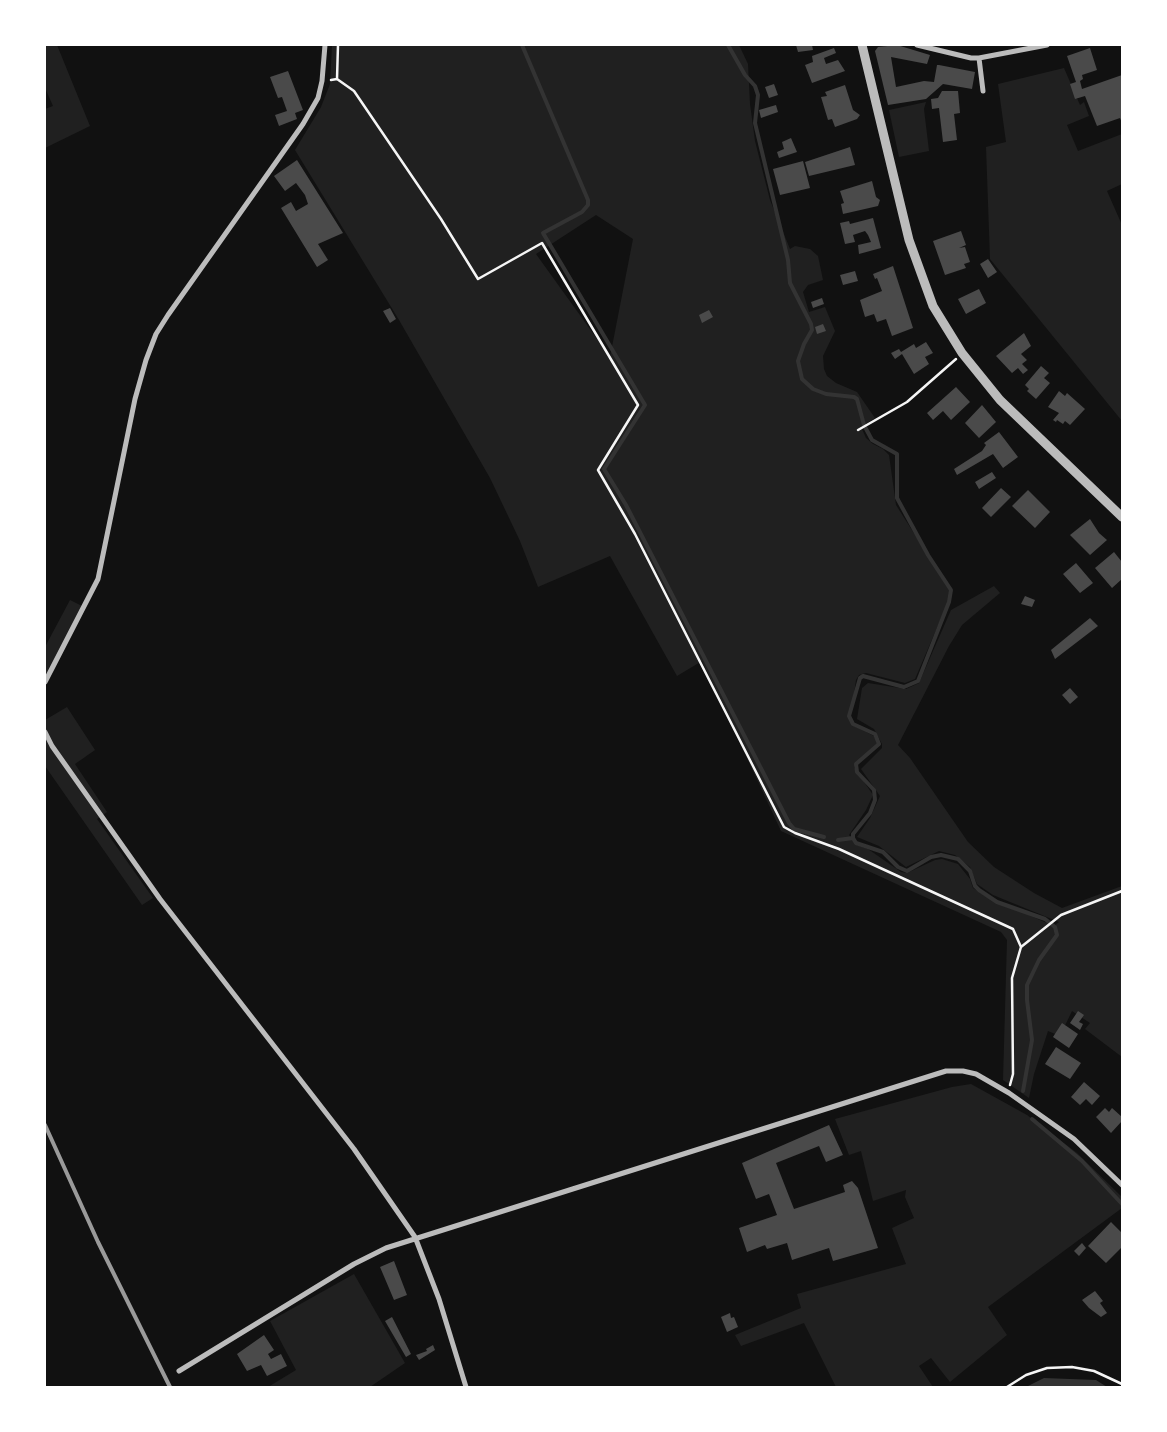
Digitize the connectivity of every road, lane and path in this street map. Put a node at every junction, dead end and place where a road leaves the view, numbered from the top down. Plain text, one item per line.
1 (325, 45) edge
2 (338, 45) edge
3 (862, 45) edge
4 (917, 45) edge
5 (1047, 45) edge
6 (980, 58) junction
7 (982, 90) dead end
8 (962, 354) junction
9 (860, 429) dead end
10 (1122, 517) edge
11 (45, 682) edge
12 (45, 732) edge
13 (1122, 891) edge
14 (1021, 947) junction
15 (1009, 1093) junction
16 (1122, 1185) edge
17 (415, 1237) junction
18 (179, 1371) dead end
19 (1122, 1384) edge
20 (466, 1387) edge
21 (1007, 1387) edge

1 - 11 street
2 - 14 path
3 - 8 street
4 - 6 street
5 - 6 street
6 - 7 street
8 - 9 path
8 - 10 street
12 - 17 street
13 - 14 path
14 - 15 path
15 - 16 street
15 - 17 street
17 - 18 street
17 - 20 street
19 - 21 path

